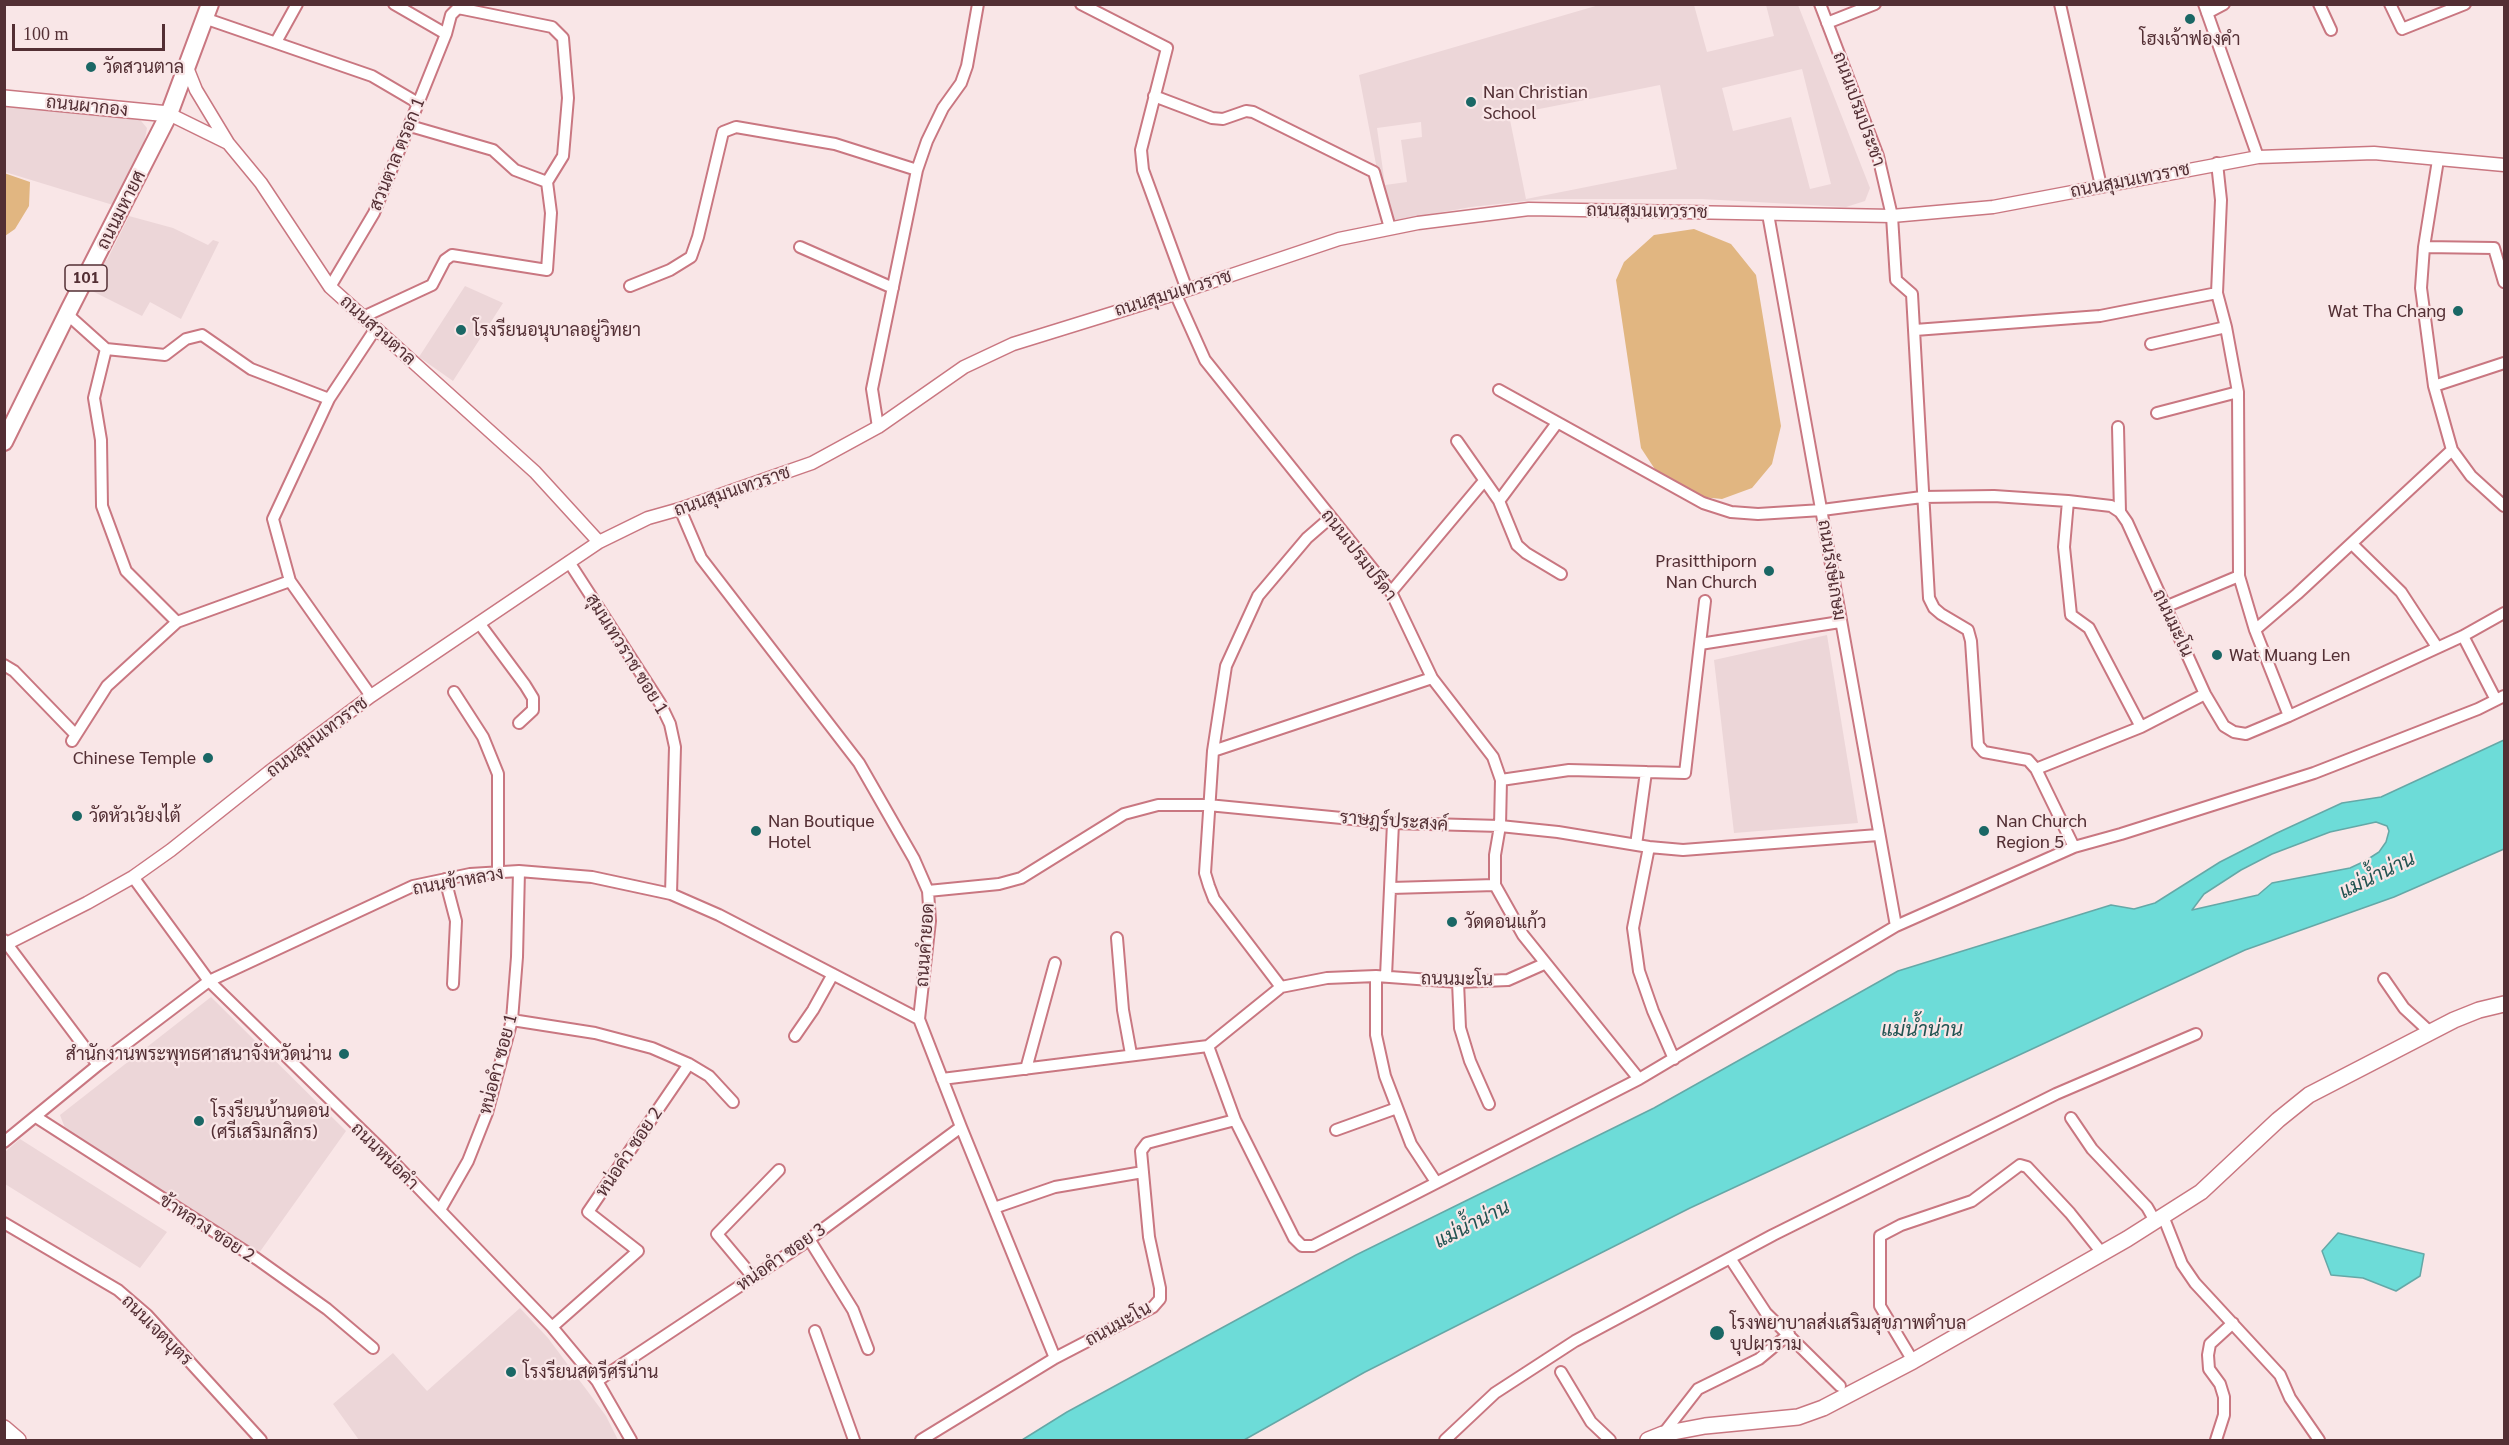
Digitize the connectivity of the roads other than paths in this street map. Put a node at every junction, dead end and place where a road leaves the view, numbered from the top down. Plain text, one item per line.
1 (297, 4) edge
2 (394, 4) edge
3 (978, 4) edge
4 (1081, 4) edge
5 (1820, 4) edge
6 (1875, 4) edge
7 (2060, 4) edge
8 (2224, 4) edge
9 (2319, 4) edge
10 (2390, 4) edge
11 (2465, 4) edge
12 (2205, 9) edge
13 (207, 11) edge
14 (1827, 23) junction
15 (2331, 30) dead end
16 (446, 34) junction
17 (276, 42) junction
18 (186, 65) junction
19 (1154, 96) junction
20 (4, 98) edge
21 (418, 104) junction
22 (169, 114) junction
23 (410, 126) junction
24 (228, 143) junction
25 (2258, 157) junction
26 (2438, 159) junction
27 (2217, 163) junction
28 (2505, 165) edge
29 (917, 170) junction
30 (547, 182) junction
31 (2101, 186) junction
32 (1768, 214) junction
33 (1892, 216) junction
34 (1390, 228) junction
35 (800, 247) dead end
36 (2424, 247) junction
37 (2505, 282) edge
38 (630, 286) dead end
39 (330, 287) junction
40 (893, 288) junction
41 (1181, 291) junction
42 (2217, 293) junction
43 (67, 314) junction
44 (363, 317) junction
45 (2226, 327) junction
46 (376, 328) junction
47 (1915, 330) junction
48 (2151, 344) dead end
49 (106, 349) junction
50 (2505, 363) edge
51 (2434, 386) junction
52 (1499, 390) dead end
53 (2238, 392) junction
54 (329, 399) junction
55 (2157, 413) dead end
56 (1557, 423) junction
57 (878, 427) junction
58 (2118, 428) dead end
59 (1457, 441) dead end
60 (4, 442) edge
61 (2452, 450) junction
62 (1484, 481) junction
63 (1922, 497) junction
64 (1499, 501) junction
65 (2068, 501) junction
66 (2505, 506) edge
67 (680, 509) junction
68 (1822, 510) junction
69 (2120, 512) junction
70 (1330, 518) junction
71 (599, 542) junction
72 (2352, 544) junction
73 (569, 562) junction
74 (1561, 574) dead end
75 (2240, 576) junction
76 (290, 580) junction
77 (1391, 592) junction
78 (1705, 601) dead end
79 (2165, 607) junction
80 (2505, 613) edge
81 (177, 622) junction
82 (1840, 622) junction
83 (478, 623) junction
84 (2255, 630) junction
85 (2463, 636) junction
86 (1700, 644) junction
87 (2437, 647) junction
88 (4, 665) edge
89 (1432, 678) junction
90 (454, 692) dead end
91 (2205, 694) junction
92 (371, 696) junction
93 (2500, 698) edge
94 (2289, 716) junction
95 (519, 723) dead end
96 (2141, 727) junction
97 (1213, 751) junction
98 (2036, 769) junction
99 (1646, 772) junction
100 (1501, 780) junction
101 (1208, 805) junction
102 (1393, 823) junction
103 (1500, 826) junction
104 (1878, 835) junction
105 (1636, 845) junction
106 (1649, 847) junction
107 (2074, 847) junction
108 (498, 871) junction
109 (519, 872) junction
110 (133, 877) junction
111 (445, 879) junction
112 (1496, 885) junction
113 (1391, 888) junction
114 (928, 891) junction
115 (671, 894) junction
116 (1896, 926) junction
117 (1117, 938) dead end
118 (5, 943) edge
119 (1055, 963) dead end
120 (1544, 964) junction
121 (833, 974) junction
122 (1381, 976) junction
123 (2384, 978) dead end
124 (209, 981) junction
125 (1458, 982) junction
126 (453, 984) dead end
127 (1281, 987) junction
128 (2505, 1004) edge
129 (920, 1019) junction
130 (512, 1020) junction
131 (2431, 1033) junction
132 (2196, 1034) dead end
133 (795, 1036) dead end
134 (1208, 1046) junction
135 (1131, 1054) junction
136 (1674, 1059) junction
137 (689, 1064) junction
138 (98, 1065) junction
139 (1026, 1069) junction
140 (1639, 1078) junction
141 (942, 1079) junction
142 (733, 1102) dead end
143 (1489, 1104) dead end
144 (1397, 1108) junction
145 (36, 1117) junction
146 (2071, 1118) dead end
147 (1235, 1120) junction
148 (961, 1126) junction
149 (1336, 1130) dead end
150 (4, 1142) edge
151 (779, 1170) dead end
152 (1143, 1172) junction
153 (1436, 1182) junction
154 (994, 1208) junction
155 (440, 1210) junction
156 (2159, 1218) junction
157 (6, 1227) edge
158 (809, 1239) junction
159 (2102, 1253) junction
160 (1730, 1258) junction
161 (753, 1277) junction
162 (2232, 1323) junction
163 (552, 1327) junction
164 (815, 1330) dead end
165 (1789, 1334) junction
166 (372, 1348) dead end
167 (868, 1349) dead end
168 (1055, 1358) junction
169 (1912, 1360) junction
170 (1561, 1372) dead end
171 (597, 1381) junction
172 (1840, 1386) dead end
173 (4, 1428) edge
174 (1663, 1434) junction
175 (18, 1440) edge
176 (261, 1440) edge
177 (632, 1440) edge
178 (854, 1440) edge
179 (921, 1440) edge
180 (1445, 1440) edge
181 (1610, 1440) edge
182 (1648, 1440) edge
183 (2216, 1440) edge
184 (2319, 1440) edge

1 - 17 street
2 - 16 street
3 - 29 street
4 - 19 street, ถนนเปรมปรีดา
5 - 14 street, ถนนเปรมประชา
6 - 14 street
7 - 31 street
8 - 12 street
9 - 15 street
10 - 11 street
12 - 25 street
13 - 17 street
13 - 18 main road, ถนนมหายศ / 101
14 - 33 street, ถนนเปรมประชา
16 - 21 street, สวนตาล ตรอก 1
16 - 30 street, สวนตาล ตรอก 1
17 - 21 street
18 - 22 main road, ถนนมหายศ / 101
18 - 24 street
19 - 34 street
19 - 41 street, ถนนเปรมปรีดา
20 - 22 main road, ถนนผากอง
21 - 23 street, สวนตาล ตรอก 1
22 - 24 street, ถนนสวนตาล
22 - 43 main road, ถนนมหายศ / 101
23 - 30 street
23 - 39 street, สวนตาล ตรอก 1
24 - 39 street, ถนนสวนตาล
25 - 26 street, ถนนสุมนเทวราช
25 - 27 street, ถนนสุมนเทวราช
26 - 28 street, ถนนสุมนเทวราช
26 - 36 street
27 - 31 street, ถนนสุมนเทวราช
27 - 42 street
29 - 38 street
29 - 40 street
30 - 44 street
31 - 33 street, ถนนสุมนเทวราช
32 - 33 street, ถนนสุมนเทวราช
32 - 34 street, ถนนสุมนเทวราช
32 - 68 street, ถนนรังษีเกษม
33 - 47 street, ถนนเปรมประชา
34 - 41 street, ถนนสุมนเทวราช
35 - 40 street
36 - 37 street
36 - 51 street
39 - 44 street, ถนนสวนตาล
40 - 57 street
41 - 57 street, ถนนสุมนเทวราช
41 - 70 street, ถนนเปรมปรีดา
42 - 45 street
42 - 47 street
43 - 49 street
43 - 60 main road, ถนนมหายศ / 101
44 - 46 street, ถนนสวนตาล
45 - 48 street
45 - 53 street
46 - 54 street
46 - 71 street, ถนนสวนตาล
47 - 63 street, ถนนเปรมประชา
49 - 54 street
49 - 81 street
50 - 51 street
51 - 61 street
52 - 56 street
53 - 55 street
53 - 75 street
54 - 76 street
56 - 64 street
56 - 68 street
57 - 67 street, ถนนสุมนเทวราช
58 - 69 street
59 - 62 street
61 - 66 street
61 - 72 street
62 - 64 street
62 - 77 street
63 - 65 street
63 - 68 street
63 - 98 street, ถนนเปรมประชา
64 - 74 street
65 - 69 street
65 - 96 street
67 - 71 street, ถนนสุมนเทวราช
67 - 114 street, ถนนคำยอด
68 - 82 street, ถนนรังษีเกษม
69 - 79 street, ถนนมะโน
70 - 77 street, ถนนเปรมปรีดา
70 - 97 street
71 - 73 street, ถนนสุมนเทวราช
72 - 84 street
72 - 87 street
73 - 83 street, ถนนสุมนเทวราช
73 - 115 street, สุมนเทวราช ซอย 1
75 - 79 street
75 - 84 street
76 - 81 street
76 - 92 street
77 - 89 street, ถนนเปรมปรีดา
78 - 86 street
79 - 91 street, ถนนมะโน
80 - 85 street, ถนนมะโน
81 - 88 street
82 - 86 street
82 - 104 street, ถนนรังษีเกษม
83 - 92 street, ถนนสุมนเทวราช
83 - 95 street
84 - 94 street
85 - 87 street, ถนนมะโน
85 - 93 street
86 - 99 street
87 - 94 street, ถนนมะโน
89 - 97 street
89 - 100 street, ถนนเปรมปรีดา
90 - 108 street
91 - 94 street, ถนนมะโน
91 - 96 street
92 - 110 street, ถนนสุมนเทวราช
93 - 107 street
96 - 98 street
97 - 101 street
98 - 107 street
99 - 100 street
99 - 105 street
100 - 103 street, ถนนเปรมปรีดา
101 - 102 street, ราษฎร์ประสงค์
101 - 114 street, ราษฎร์ประสงค์
101 - 127 street
102 - 103 street, ราษฎร์ประสงค์
102 - 113 street
103 - 105 street, ราษฎร์ประสงค์
103 - 112 street, ถนนเปรมปรีดา
104 - 106 street, ราษฎร์ประสงค์
104 - 116 street, ถนนรังษีเกษม
105 - 106 street, ราษฎร์ประสงค์
106 - 136 street
107 - 116 street
108 - 109 street, ถนนข้าหลวง
108 - 111 street, ถนนข้าหลวง
109 - 115 street, ถนนข้าหลวง
109 - 130 street, หน่อคำ ซอย 1
110 - 118 street, ถนนสุมนเทวราช
110 - 124 street, ถนนหน่อคำ
111 - 124 street, ถนนข้าหลวง
111 - 126 street
112 - 113 street
112 - 120 street, ถนนเปรมปรีดา
113 - 122 street
114 - 129 street, ถนนคำยอด
115 - 121 street, ถนนข้าหลวง
116 - 136 street
117 - 135 street
118 - 138 street
119 - 139 street
120 - 125 street, ถนนมะโน
120 - 140 street
121 - 129 street, ถนนข้าหลวง
121 - 133 street
122 - 125 street, ถนนมะโน
122 - 127 street, ถนนมะโน
122 - 144 street
123 - 131 street
124 - 138 street, ถนนข้าหลวง
124 - 155 street, ถนนหน่อคำ
125 - 143 street
127 - 134 street, ถนนมะโน
128 - 131 main road
129 - 141 street, ถนนคำยอด
130 - 137 street
130 - 155 street, หน่อคำ ซอย 1
131 - 156 main road
132 - 160 street
134 - 135 street
134 - 147 street
135 - 139 street
136 - 140 street
137 - 142 street
137 - 163 street, หน่อคำ ซอย 2
138 - 145 street, ถนนข้าหลวง
139 - 141 street
140 - 153 street
141 - 148 street, ถนนคำยอด
144 - 149 street
144 - 153 street
145 - 150 street, ถนนข้าหลวง
145 - 166 street, ข้าหลวง ซอย 2
146 - 156 street
147 - 152 street, ถนนมะโน
147 - 153 street
148 - 154 street, ถนนคำยอด
148 - 158 street, หน่อคำ ซอย 3
151 - 161 street
152 - 154 street
152 - 168 street, ถนนมะโน
154 - 168 street, ถนนคำยอด
155 - 163 street, ถนนหน่อคำ
156 - 159 main road
156 - 162 street
157 - 176 street, ถนนเจตบุตร
158 - 161 street, หน่อคำ ซอย 3
158 - 167 street
159 - 169 main road
159 - 169 street
160 - 165 street
160 - 180 street
161 - 171 street, หน่อคำ ซอย 3
162 - 183 street
162 - 184 street
163 - 171 street, ถนนหน่อคำ
164 - 178 street
165 - 172 street
165 - 174 street
168 - 179 street, ถนนมะโน
169 - 174 main road
170 - 181 street
171 - 177 street, ถนนหน่อคำ
173 - 175 main road
174 - 182 main road

